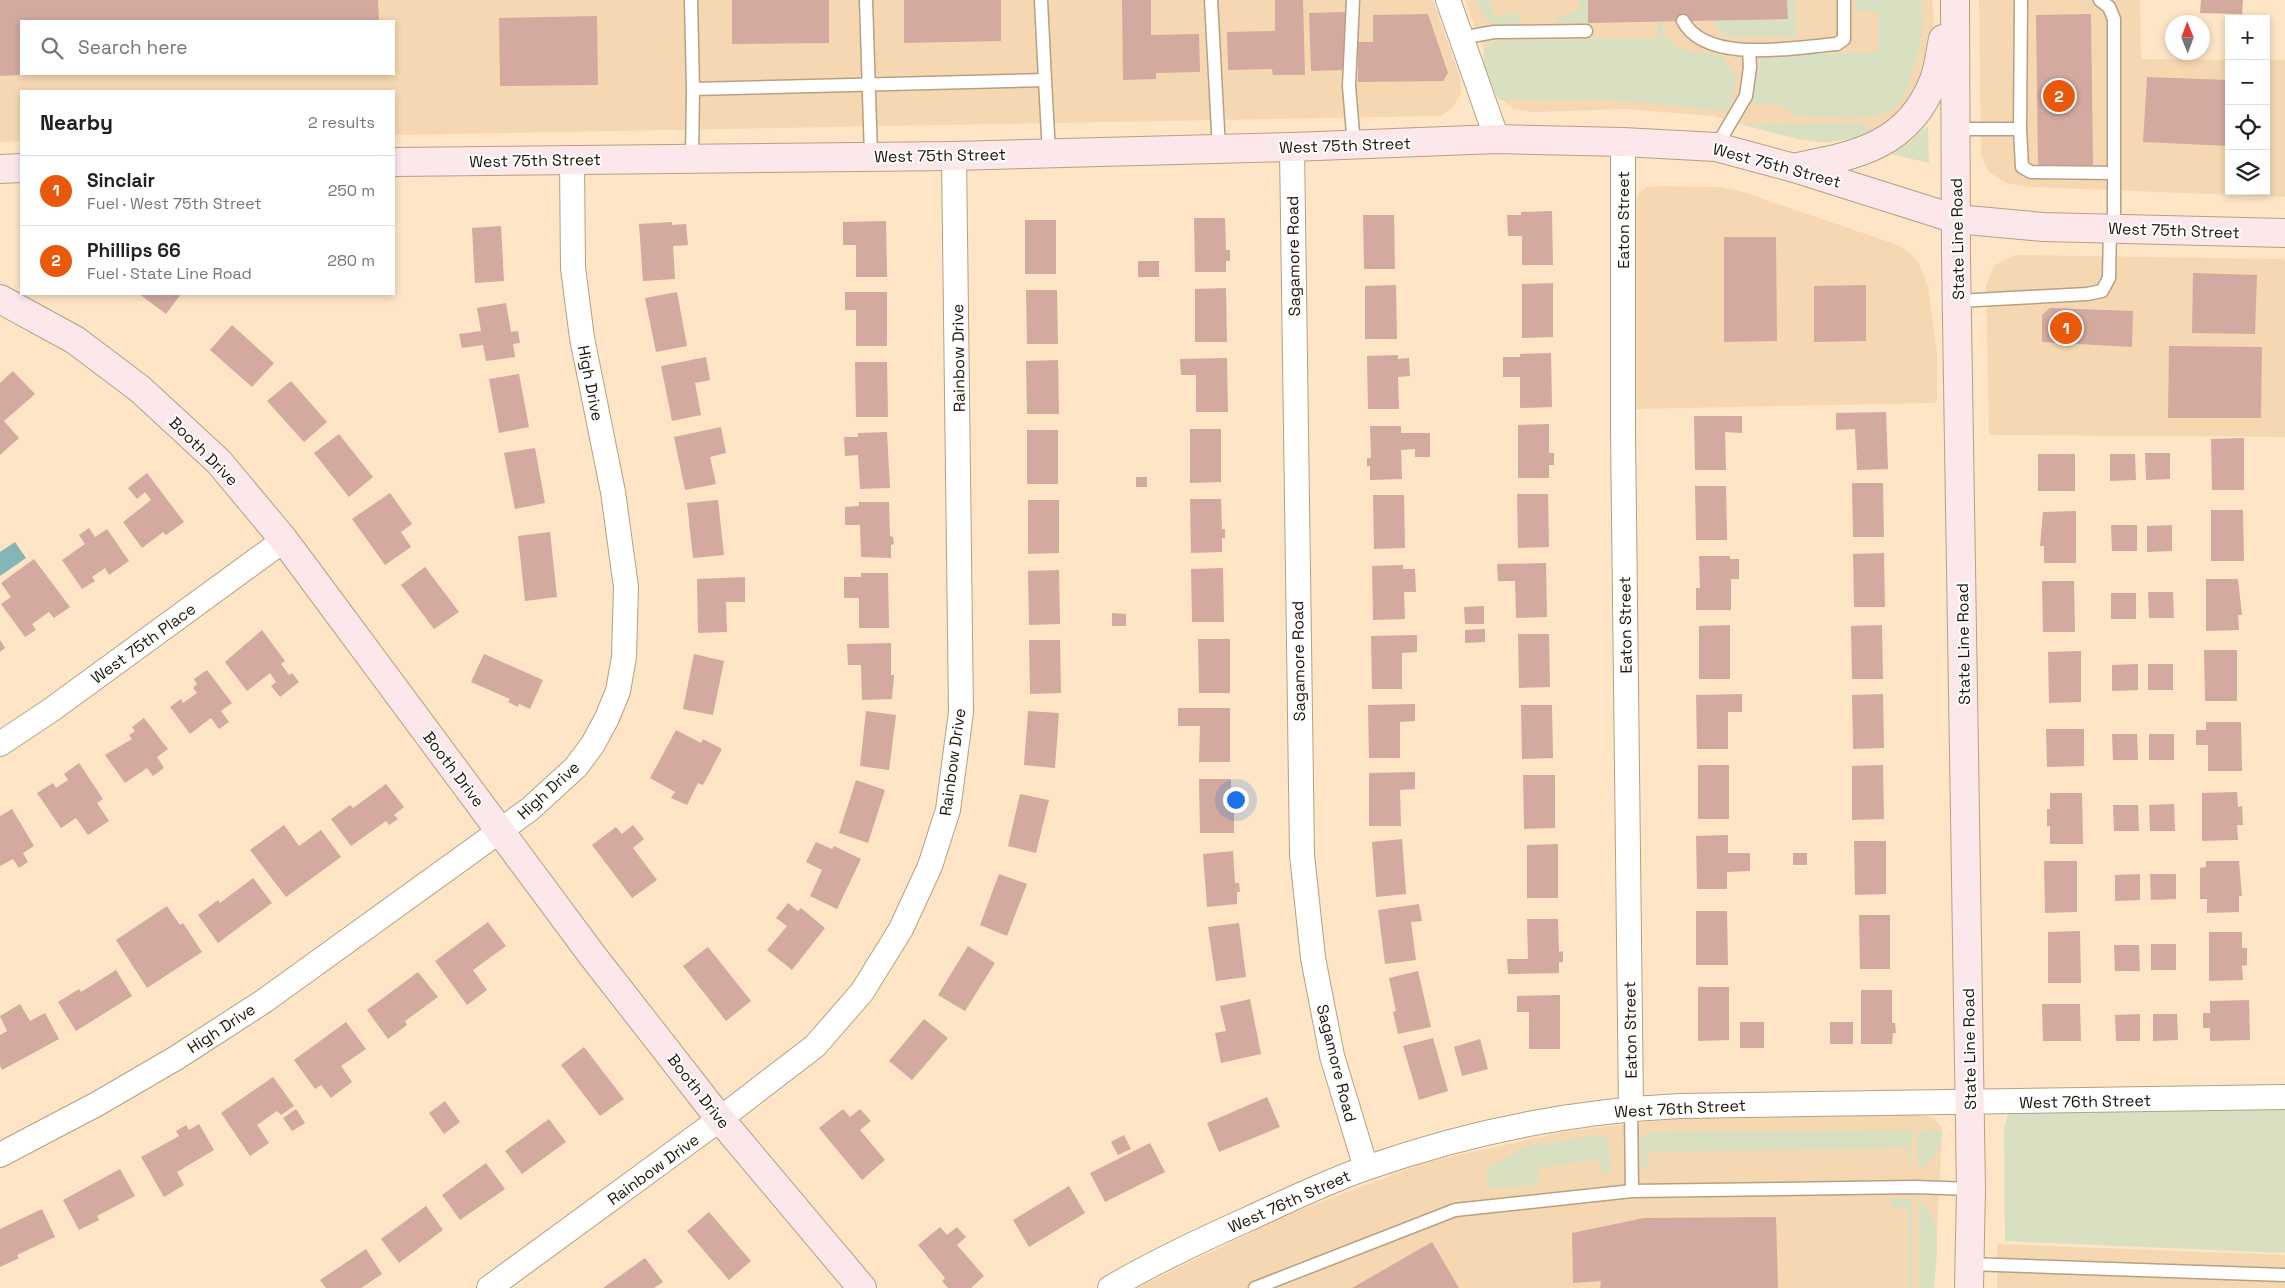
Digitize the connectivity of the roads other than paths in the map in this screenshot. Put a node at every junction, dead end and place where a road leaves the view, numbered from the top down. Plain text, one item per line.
1 (691, 0) edge
2 (866, 0) edge
3 (1041, 0) edge
4 (1211, 0) edge
5 (1353, 0) edge
6 (1448, 0) edge
7 (1844, 0) edge
8 (2021, 0) edge
9 (2100, 0) edge
10 (1955, 6) edge
11 (1683, 21) dead end
12 (1586, 31) dead end
13 (1461, 38) junction
14 (1749, 50) junction
15 (1045, 80) junction
16 (869, 84) junction
17 (693, 89) junction
18 (1955, 128) junction
19 (2020, 129) junction
20 (1497, 139) junction
21 (1623, 142) junction
22 (1354, 145) junction
23 (1292, 147) junction
24 (1716, 147) junction
25 (1219, 149) junction
26 (1049, 153) junction
27 (871, 156) junction
28 (954, 156) junction
29 (692, 158) junction
30 (572, 160) junction
31 (395, 162) edge
32 (20, 168) edge
33 (1794, 168) junction
34 (0, 169) edge
35 (2114, 173) junction
36 (1956, 219) junction
37 (2112, 229) junction
38 (2285, 234) edge
39 (0, 299) edge
40 (1958, 301) junction
41 (284, 540) junction
42 (0, 744) edge
43 (499, 830) junction
44 (2285, 1097) edge
45 (1970, 1102) junction
46 (1630, 1108) junction
47 (720, 1119) junction
48 (0, 1155) edge
49 (1366, 1168) junction
50 (1971, 1189) junction
51 (1632, 1191) junction
52 (2285, 1274) edge
53 (1969, 1276) edge
54 (489, 1288) edge
55 (862, 1288) edge
56 (1110, 1288) edge
57 (1255, 1288) edge

1 - 17 lane
2 - 16 lane
3 - 15 lane
4 - 25 lane
5 - 22 lane
6 - 13 street
7 - 14 lane
8 - 19 lane
9 - 35 lane
10 - 18 main road, State Line Road
10 - 33 main road
11 - 14 lane
12 - 13 lane
13 - 20 street
14 - 24 lane
15 - 16 lane
15 - 26 lane
16 - 17 lane
16 - 27 lane
17 - 29 lane
18 - 19 lane
18 - 36 main road, State Line Road
19 - 35 lane
20 - 21 main road, West 75th Street
20 - 22 main road, West 75th Street
21 - 24 main road, West 75th Street
21 - 46 street, Eaton Street
22 - 23 main road, West 75th Street
23 - 25 main road, West 75th Street
23 - 49 street, Sagamore Road
24 - 33 main road, West 75th Street
25 - 26 main road, West 75th Street
26 - 28 main road, West 75th Street
27 - 28 main road, West 75th Street
27 - 29 main road, West 75th Street
28 - 47 street, Rainbow Drive
29 - 30 main road, West 75th Street
30 - 31 main road, West 75th Street
30 - 43 street, High Drive
32 - 34 main road
33 - 36 main road, West 75th Street
35 - 37 lane
36 - 37 main road, West 75th Street
36 - 40 main road, State Line Road
37 - 38 main road, West 75th Street
37 - 40 lane
39 - 41 main road, Booth Drive
40 - 45 main road, State Line Road
41 - 42 street, West 75th Place
41 - 43 main road, Booth Drive
43 - 47 main road, Booth Drive
43 - 48 street, High Drive
44 - 45 street, West 76th Street
45 - 46 street, West 76th Street
45 - 50 main road, State Line Road
46 - 49 street, West 76th Street
46 - 51 lane
47 - 54 street, Rainbow Drive
47 - 55 main road, Booth Drive
49 - 56 street, West 76th Street
50 - 51 lane
50 - 53 main road, State Line Road
51 - 57 lane
52 - 53 lane

